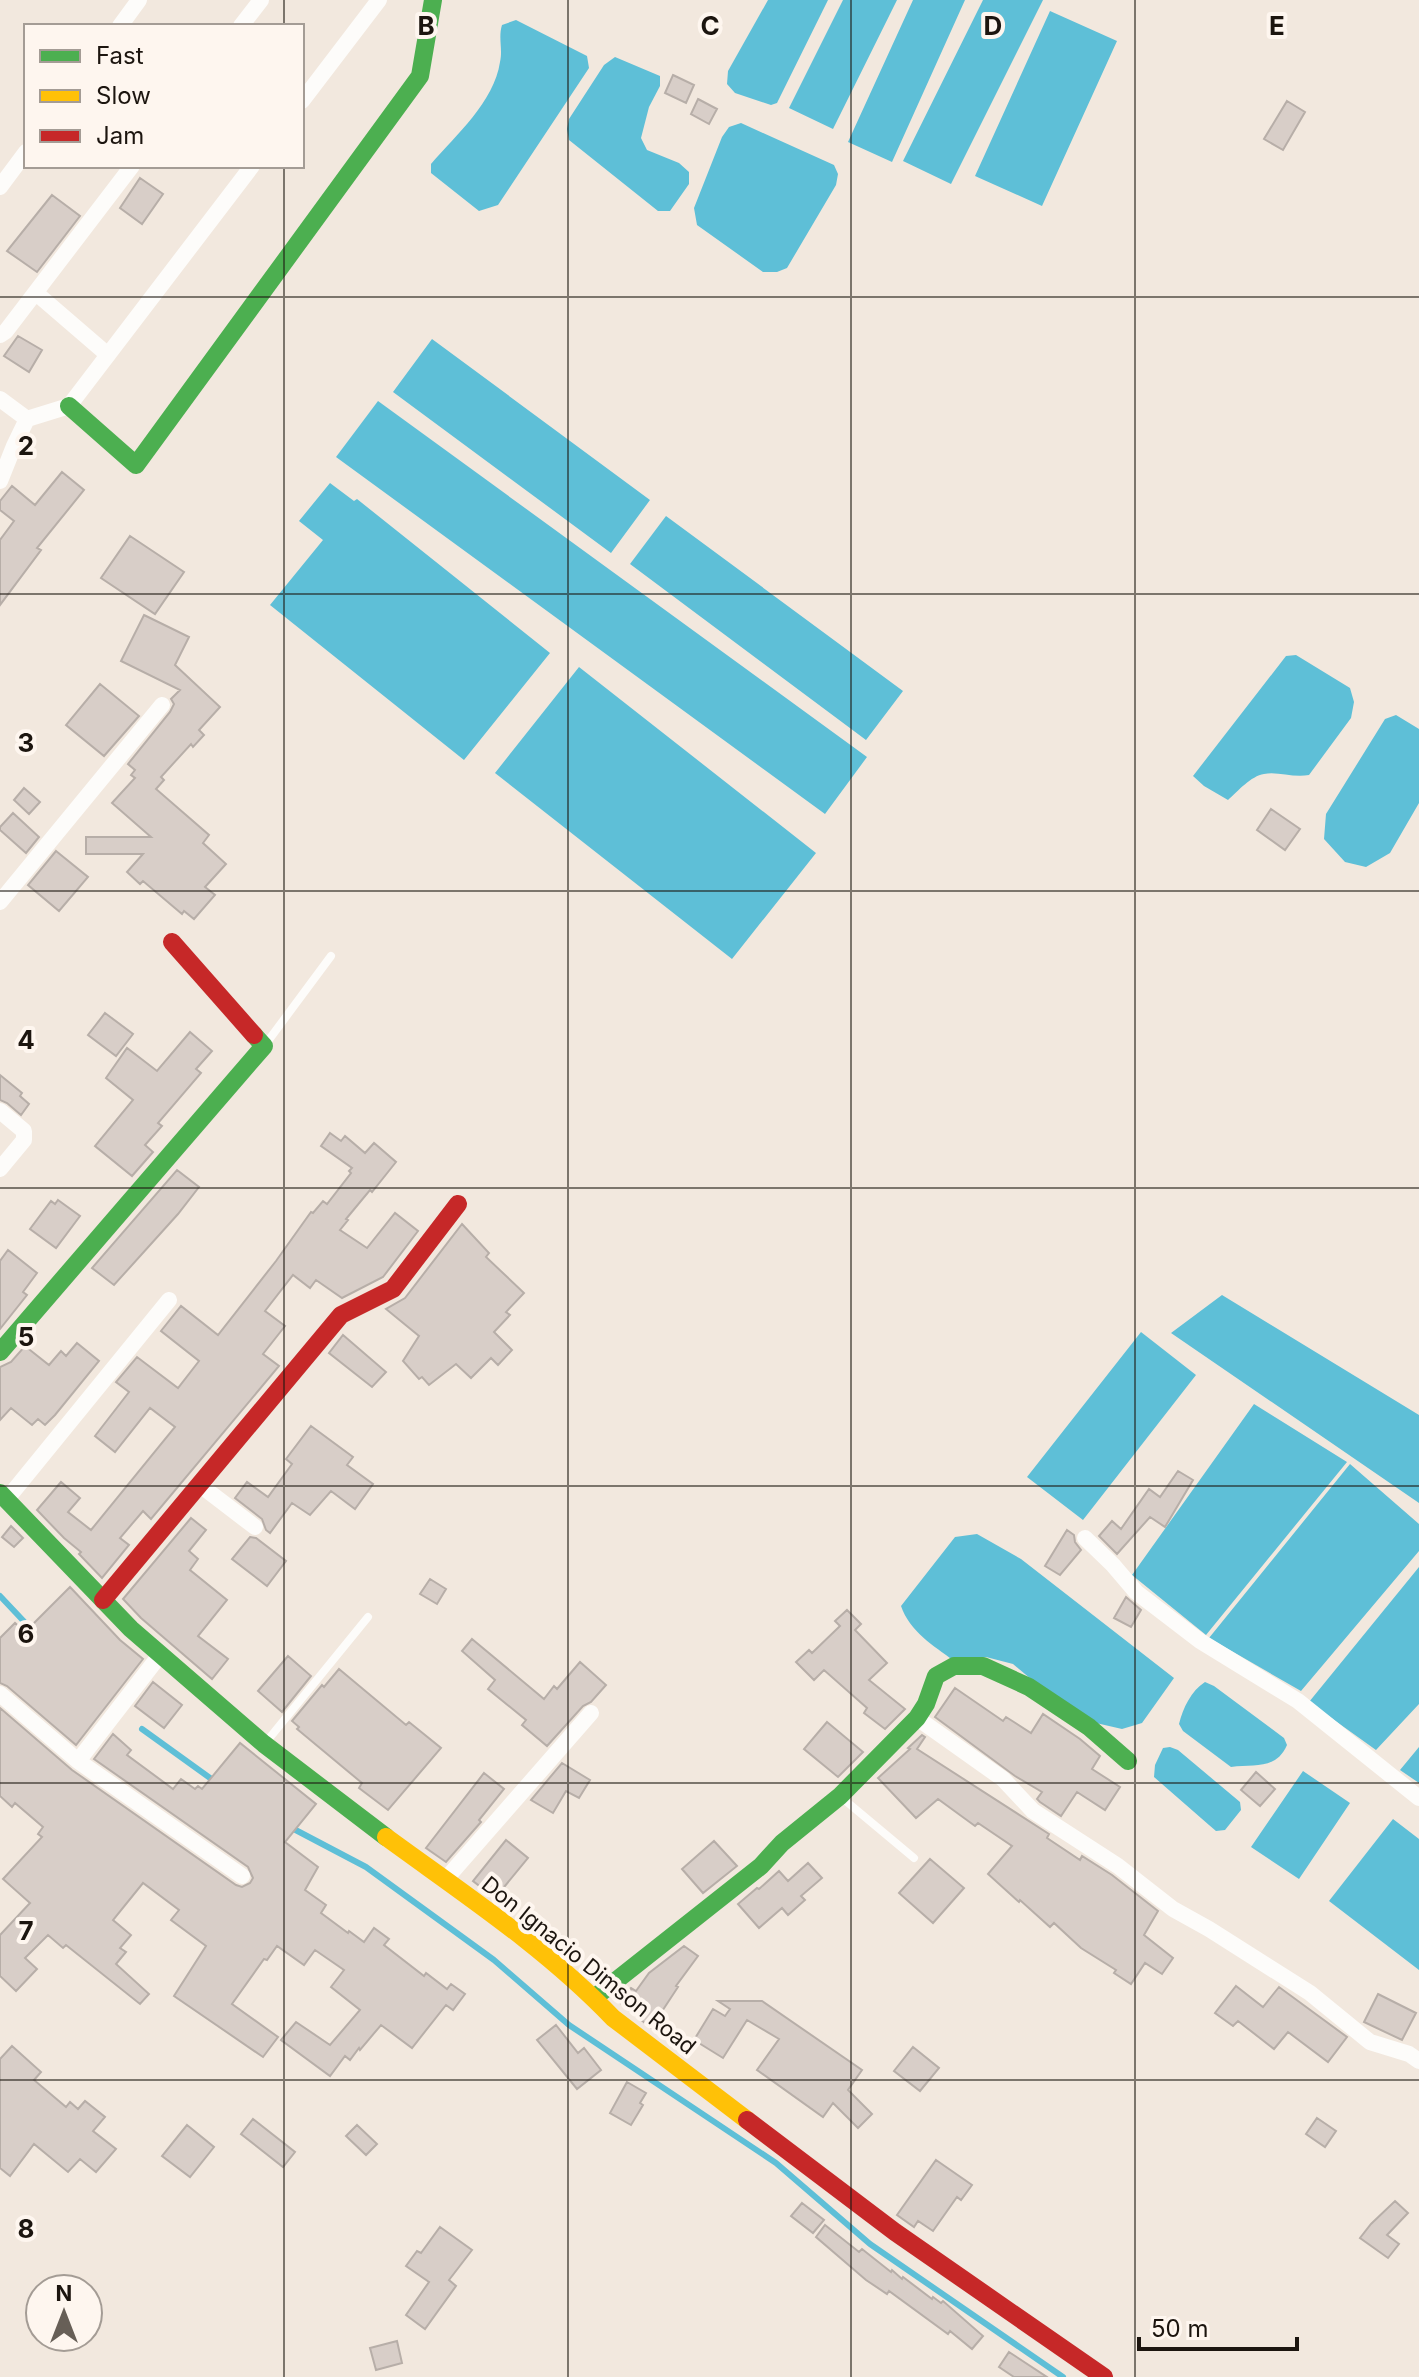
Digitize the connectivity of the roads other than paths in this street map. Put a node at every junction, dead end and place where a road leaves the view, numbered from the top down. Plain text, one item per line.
1 (139, 0) edge
2 (261, 0) edge
3 (379, 0) edge
4 (433, 0) edge
5 (121, 24) edge
6 (243, 24) edge
7 (304, 95) edge
8 (24, 155) edge
9 (130, 168) edge
10 (250, 168) edge
11 (0, 187) edge
12 (36, 293) junction
13 (0, 335) edge
14 (108, 355) junction
15 (0, 399) edge
16 (69, 406) junction
17 (27, 419) junction
18 (0, 481) edge
19 (162, 705) dead end
20 (0, 902) edge
21 (172, 942) dead end
22 (331, 956) dead end
23 (264, 1046) junction
24 (0, 1111) edge
25 (0, 1169) edge
26 (458, 1204) dead end
27 (169, 1300) dead end
28 (0, 1352) edge
29 (200, 1485) junction
30 (3, 1496) edge
31 (255, 1527) dead end
32 (1085, 1538) dead end
33 (103, 1600) junction
34 (368, 1617) dead end
35 (160, 1655) junction
36 (0, 1694) edge
37 (591, 1713) dead end
38 (917, 1718) junction
39 (264, 1744) junction
40 (78, 1761) junction
41 (1128, 1761) dead end
42 (840, 1796) junction
43 (1419, 1798) edge
44 (914, 1858) dead end
45 (242, 1876) dead end
46 (445, 1880) junction
47 (594, 1998) junction
48 (1419, 2061) edge
49 (1104, 2377) edge

1 - 5 street
2 - 6 street
3 - 7 street
4 - 16 street
8 - 11 street
9 - 12 street
10 - 14 street
12 - 13 street
12 - 14 street
14 - 16 street
15 - 17 street
16 - 17 street
17 - 18 street
19 - 20 street
21 - 23 street
22 - 23 lane
23 - 28 street
24 - 25 street
26 - 29 street
27 - 30 street
29 - 31 street
29 - 33 street
30 - 33 street, Don Ignacio Dimson Road
32 - 43 street
33 - 35 street, Don Ignacio Dimson Road
34 - 39 lane
35 - 39 street, Don Ignacio Dimson Road
35 - 40 street
36 - 40 street
37 - 46 street
38 - 41 street
38 - 42 street
38 - 48 street
39 - 46 street, Don Ignacio Dimson Road
40 - 45 street
42 - 44 lane
42 - 47 street
46 - 47 street, Don Ignacio Dimson Road
47 - 49 street, Don Ignacio Dimson Road

